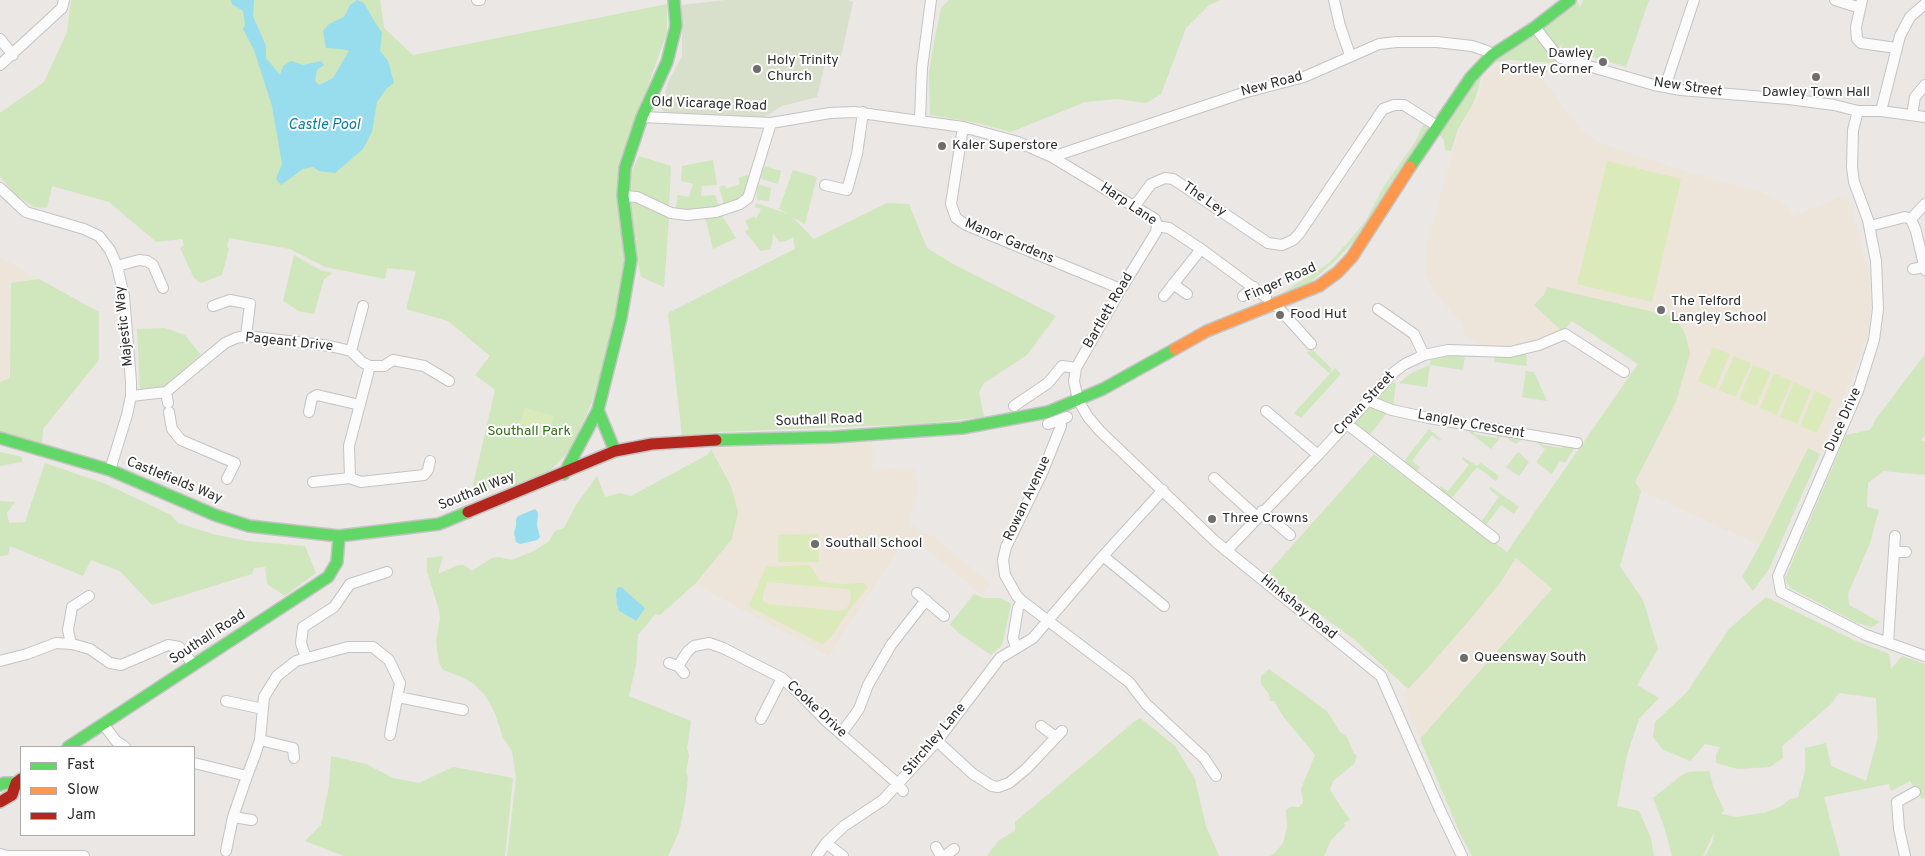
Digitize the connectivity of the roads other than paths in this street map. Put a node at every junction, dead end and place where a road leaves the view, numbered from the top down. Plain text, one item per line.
1 (64, 0) edge
2 (674, 0) edge
3 (932, 0) edge
4 (1334, 0) edge
5 (1570, 0) edge
6 (1694, 0) edge
7 (1835, 0) edge
8 (1861, 4) edge
9 (1925, 4) edge
10 (1535, 27) junction
11 (0, 39) edge
12 (1896, 48) junction
13 (13, 55) junction
14 (1350, 55) junction
15 (1492, 55) junction
16 (0, 65) edge
17 (1925, 85) edge
18 (1665, 87) junction
19 (1858, 111) junction
20 (1881, 111) junction
21 (863, 112) junction
22 (1912, 115) junction
23 (1925, 116) edge
24 (642, 117) junction
25 (920, 120) junction
26 (771, 123) junction
27 (1437, 126) junction
28 (963, 128) junction
29 (1052, 157) junction
30 (825, 185) dead end
31 (0, 188) edge
32 (623, 196) junction
33 (1925, 204) edge
34 (1134, 207) junction
35 (1911, 219) junction
36 (1157, 226) junction
37 (1870, 226) junction
38 (1201, 249) junction
39 (117, 266) junction
40 (1925, 268) edge
41 (1913, 269) dead end
42 (1173, 284) junction
43 (1254, 287) junction
44 (163, 288) dead end
45 (1121, 289) junction
46 (1187, 294) dead end
47 (1164, 296) dead end
48 (1243, 296) dead end
49 (1271, 301) junction
50 (213, 306) dead end
51 (363, 306) dead end
52 (1378, 309) dead end
53 (246, 336) junction
54 (1311, 344) dead end
55 (351, 351) junction
56 (1424, 355) junction
57 (370, 366) junction
58 (1076, 368) junction
59 (1624, 372) dead end
60 (449, 381) dead end
61 (166, 392) junction
62 (131, 396) junction
63 (1078, 400) junction
64 (1368, 400) junction
65 (360, 405) junction
66 (1014, 406) dead end
67 (598, 410) junction
68 (1266, 410) dead end
69 (309, 412) dead end
70 (1048, 424) dead end
71 (1347, 424) junction
72 (0, 438) edge
73 (1577, 443) dead end
74 (615, 452) junction
75 (1318, 455) junction
76 (430, 461) dead end
77 (110, 470) junction
78 (564, 474) junction
79 (350, 478) junction
80 (1214, 478) dead end
81 (227, 479) dead end
82 (312, 482) dead end
83 (1163, 490) junction
84 (1260, 514) junction
85 (1290, 535) dead end
86 (339, 536) junction
87 (1895, 536) dead end
88 (1494, 538) dead end
89 (1226, 550) junction
90 (1894, 552) junction
91 (1906, 552) dead end
92 (1102, 556) junction
93 (386, 572) dead end
94 (88, 596) dead end
95 (1022, 601) junction
96 (1164, 606) dead end
97 (944, 616) dead end
98 (1048, 621) junction
99 (71, 644) junction
100 (1888, 644) junction
101 (1016, 648) junction
102 (1925, 656) edge
103 (306, 658) junction
104 (0, 661) edge
105 (194, 665) junction
106 (677, 668) dead end
107 (782, 678) junction
108 (398, 697) junction
109 (226, 701) dead end
110 (263, 709) junction
111 (463, 710) dead end
112 (761, 719) dead end
113 (103, 724) junction
114 (1041, 726) dead end
115 (841, 734) junction
116 (390, 735) dead end
117 (260, 740) junction
118 (937, 741) junction
119 (70, 746) edge
120 (124, 746) edge
121 (294, 758) dead end
122 (195, 763) edge
123 (247, 776) junction
124 (1216, 776) dead end
125 (18, 781) edge
126 (0, 785) edge
127 (901, 788) junction
128 (1915, 792) dead end
129 (0, 802) edge
130 (233, 817) junction
131 (252, 820) dead end
132 (826, 843) junction
133 (954, 850) dead end
134 (226, 852) dead end
135 (941, 853) edge
136 (0, 854) edge
137 (84, 856) edge
138 (817, 856) edge
139 (843, 856) edge
140 (1462, 856) edge
141 (1905, 856) edge

1 - 13 street
2 - 24 main road
3 - 25 street
4 - 14 street
5 - 10 main road, Finger Road
6 - 18 street
7 - 8 street
8 - 12 street
9 - 12 street
10 - 15 main road, Finger Road
10 - 18 street, New Street
11 - 13 street
12 - 20 street
13 - 16 street
14 - 15 street, New Road
14 - 29 street, New Road
15 - 27 main road, Finger Road
17 - 22 street
18 - 19 street, New Street
19 - 20 street, New Street
19 - 37 street, Duce Drive
20 - 22 street, New Street
21 - 25 street, Old Vicarage Road
21 - 26 street, Old Vicarage Road
21 - 30 street
22 - 23 street, New Street
24 - 26 street, Old Vicarage Road
24 - 32 main road, Old Vicarage Road
25 - 28 street, Old Vicarage Road
26 - 32 street
27 - 34 street, The Ley
27 - 49 main road, Finger Road
28 - 29 street, Old Vicarage Road
28 - 45 street, Manor Gardens
29 - 34 street, Harp Lane
31 - 39 street, Majestic Way
32 - 67 main road, Old Vicarage Road
33 - 35 street
34 - 36 street, Harp Lane
35 - 37 street
35 - 40 street
36 - 38 street, Harp Lane
36 - 45 street, Bartlett Road
37 - 100 street, Duce Drive
38 - 42 street
38 - 43 street, Harp Lane
39 - 44 street
39 - 62 street, Majestic Way
40 - 41 street
42 - 46 street
42 - 47 street
43 - 48 street
43 - 49 street, Harp Lane
45 - 58 street, Bartlett Road
49 - 54 street, Harp Lane
49 - 63 main road, Finger Road
50 - 53 street
51 - 55 street
52 - 56 street
53 - 55 street, Pageant Drive
53 - 61 street, Pageant Drive
55 - 57 street, Pageant Drive
56 - 59 street, Crown Street
56 - 64 street, Crown Street
57 - 60 street
57 - 65 street
58 - 63 street
58 - 66 street
61 - 62 street
61 - 81 street
62 - 77 street, Majestic Way
63 - 74 main road, Southall Road
63 - 83 street, Hinkshay Road
64 - 71 street, Crown Street
64 - 73 street, Langley Crescent
65 - 69 street
65 - 79 street
67 - 74 main road
67 - 78 main road, Old Vicarage Road
68 - 75 street
70 - 95 street, Rowan Avenue
71 - 75 street, Crown Street
71 - 88 street
72 - 77 main road, Castlefields Way
74 - 78 main road, Southall Road
75 - 84 street, Crown Street
76 - 79 street
77 - 86 main road, Castlefields Way
78 - 86 main road, Southall Way
79 - 82 street
80 - 84 street
83 - 89 street, Hinkshay Road
83 - 92 street, Stirchley Lane
84 - 85 street
84 - 89 street, Crown Street
86 - 105 main road, Southall Road
87 - 90 street
89 - 140 street, Hinkshay Road
90 - 91 street
90 - 100 street
92 - 96 street
92 - 98 street, Stirchley Lane
93 - 103 street
94 - 99 street
95 - 98 street, Rowan Avenue
95 - 101 street
97 - 115 street
98 - 101 street, Stirchley Lane
98 - 124 street, Rowan Avenue
99 - 104 street
99 - 105 street
100 - 102 street, Duce Drive
101 - 118 street, Stirchley Lane
103 - 108 street
103 - 110 street
105 - 113 main road, Southall Road
106 - 107 street, Cooke Drive
107 - 112 street
107 - 115 street, Cooke Drive
108 - 111 street
108 - 116 street
109 - 110 street
110 - 117 street
113 - 119 main road, Southall Road
113 - 120 street
114 - 118 street
115 - 127 street, Cooke Drive
117 - 121 street
117 - 123 street
118 - 127 street, Stirchley Lane
122 - 123 street
123 - 130 street
125 - 126 main road
125 - 129 main road
127 - 132 street, Stirchley Lane
128 - 141 street
130 - 131 street
130 - 134 street
132 - 138 street, Stirchley Lane
132 - 139 street
133 - 135 street
136 - 137 street

